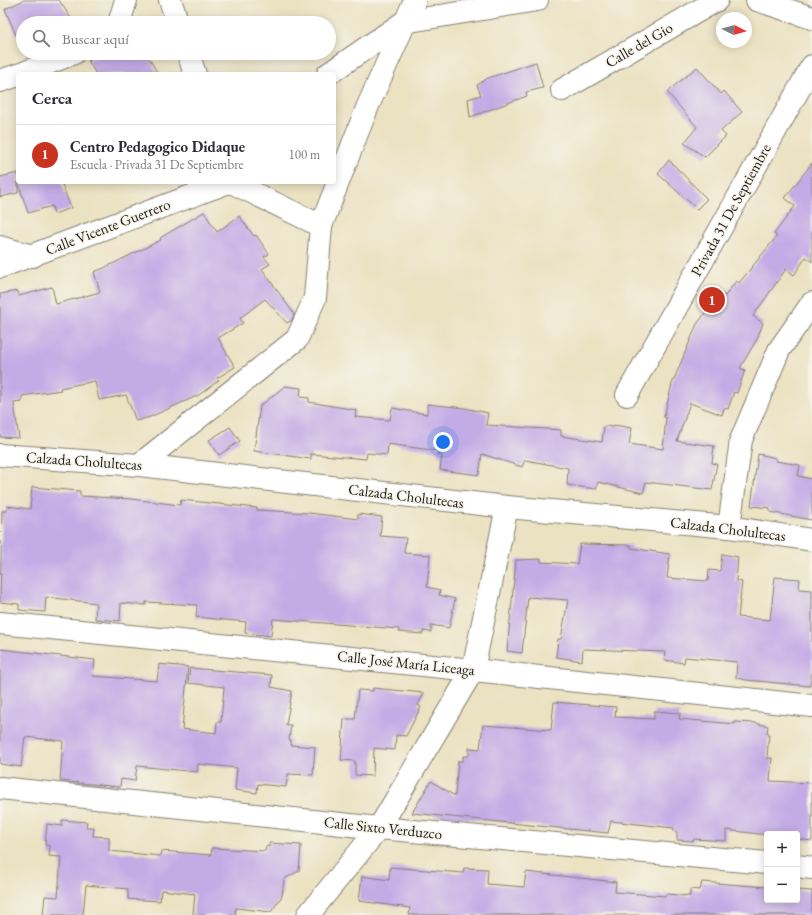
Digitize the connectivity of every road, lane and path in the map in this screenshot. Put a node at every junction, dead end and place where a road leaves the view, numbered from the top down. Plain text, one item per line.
1 (126, 0) edge
2 (170, 0) edge
3 (415, 0) edge
4 (537, 0) edge
5 (717, 0) edge
6 (757, 0) edge
7 (121, 16) edge
8 (176, 16) edge
9 (812, 18) edge
10 (404, 22) junction
11 (56, 60) edge
12 (190, 60) edge
13 (812, 66) edge
14 (26, 72) edge
15 (194, 72) edge
16 (331, 72) edge
17 (16, 76) edge
18 (0, 81) edge
19 (562, 90) dead end
20 (225, 184) edge
21 (234, 184) edge
22 (321, 226) junction
23 (0, 247) edge
24 (33, 256) junction
25 (0, 267) edge
26 (812, 303) edge
27 (627, 395) dead end
28 (0, 455) edge
29 (139, 465) junction
30 (507, 507) junction
31 (729, 526) junction
32 (812, 540) edge
33 (0, 623) edge
34 (473, 670) junction
35 (812, 706) edge
36 (0, 788) edge
37 (379, 828) junction
38 (764, 864) edge
39 (800, 866) edge
40 (812, 868) edge
41 (308, 915) edge

1 - 7 street
2 - 8 street
3 - 10 street
4 - 10 street
5 - 19 street, Calle del Gio
6 - 9 street
10 - 16 street
10 - 22 street
11 - 14 street
12 - 15 street
13 - 27 street, Privada 31 De Septiembre
17 - 18 street
20 - 24 street, Calle Vicente Guerrero
21 - 22 street
22 - 29 street
23 - 24 street, Calle Vicente Guerrero
24 - 25 street, Calle Vicente Guerrero
26 - 31 street
28 - 29 street, Calzada Cholultecas
29 - 30 street, Calzada Cholultecas
30 - 31 street, Calzada Cholultecas
30 - 34 street
31 - 32 street, Calzada Cholultecas
33 - 34 street, Calle José María Liceaga
34 - 35 street, Calle José María Liceaga
34 - 37 street
36 - 37 street, Calle Sixto Verduzco
37 - 38 street, Calle Sixto Verduzco
37 - 41 street
39 - 40 street

